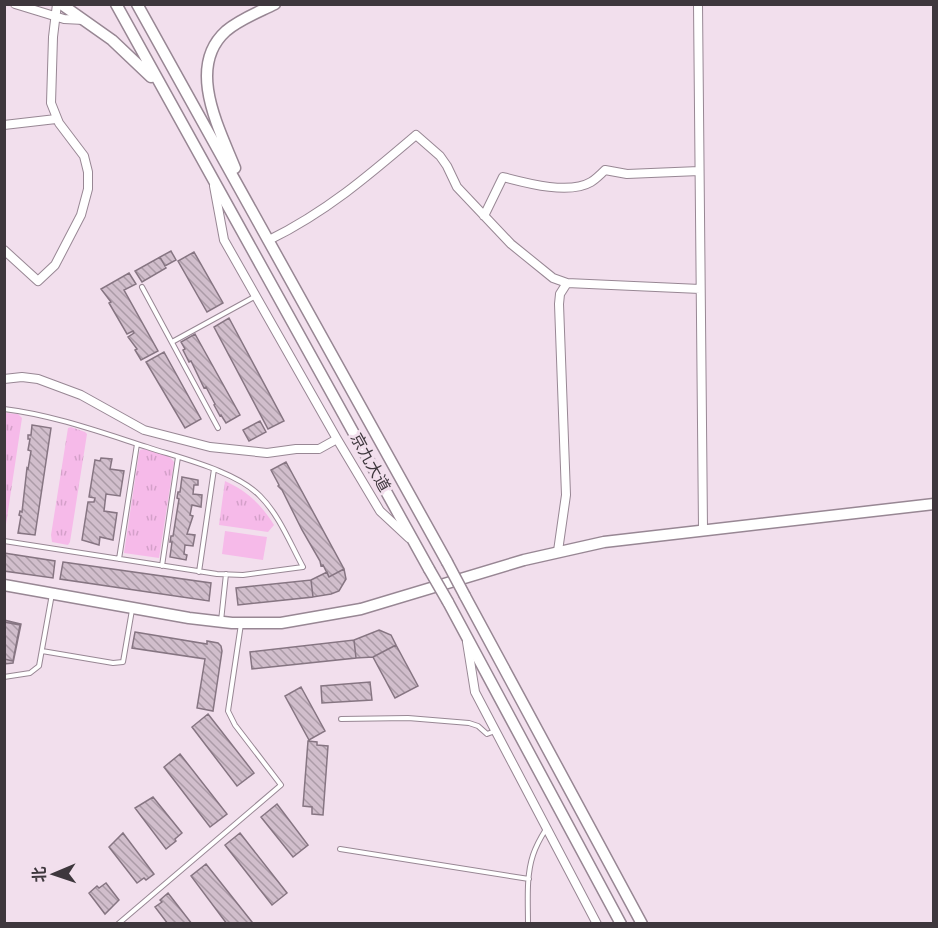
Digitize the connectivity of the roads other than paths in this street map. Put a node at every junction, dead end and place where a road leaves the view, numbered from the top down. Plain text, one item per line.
1 (15, 4) edge
2 (59, 4) edge
3 (116, 4) edge
4 (137, 4) edge
5 (275, 4) edge
6 (698, 4) edge
7 (56, 16) junction
8 (85, 20) junction
9 (166, 94) junction
10 (56, 119) junction
11 (4, 125) edge
12 (699, 171) junction
13 (212, 177) junction
14 (254, 213) junction
15 (484, 216) junction
16 (269, 240) junction
17 (4, 250) edge
18 (567, 283) junction
19 (142, 287) dead end
20 (700, 289) junction
21 (256, 296) junction
22 (172, 342) junction
23 (4, 379) edge
24 (4, 409) edge
25 (218, 428) dead end
26 (337, 439) junction
27 (137, 444) junction
28 (178, 457) junction
29 (214, 469) junction
30 (933, 504) edge
31 (703, 529) junction
32 (4, 541) edge
33 (416, 545) junction
34 (558, 551) junction
35 (119, 560) junction
36 (162, 566) junction
37 (199, 572) junction
38 (226, 574) junction
39 (4, 585) edge
40 (52, 594) junction
41 (132, 608) junction
42 (221, 622) junction
43 (241, 623) junction
44 (466, 636) junction
45 (42, 651) junction
46 (4, 677) edge
47 (341, 719) dead end
48 (495, 731) junction
49 (546, 829) junction
50 (340, 849) dead end
51 (529, 879) junction
52 (118, 924) edge
53 (528, 924) edge
54 (597, 924) edge
55 (621, 924) edge
56 (642, 924) edge

1 - 7 street
2 - 7 street
2 - 8 street
3 - 9 street, 京九大道
4 - 14 street, 京九大道
5 - 14 street
6 - 12 street
7 - 8 street
7 - 10 street
8 - 9 street
9 - 13 street, 京九大道
10 - 11 street
10 - 17 street
12 - 15 street
12 - 20 street
13 - 21 street
13 - 33 street, 京九大道
14 - 16 street, 京九大道
15 - 16 street
15 - 18 street
16 - 56 street, 京九大道, bridge
18 - 20 street
18 - 34 street
19 - 22 lane
20 - 31 street
21 - 22 lane
21 - 26 street
22 - 25 lane
23 - 26 street
24 - 27 lane
26 - 33 street
27 - 28 lane
27 - 35 lane
28 - 29 lane
28 - 36 lane
29 - 37 lane
29 - 38 lane
30 - 31 street
31 - 34 street
32 - 35 lane
33 - 44 street, 京九大道, bridge
34 - 43 street
35 - 36 lane
36 - 37 lane
37 - 38 lane
38 - 42 lane
39 - 40 street
40 - 41 street
40 - 45 lane
41 - 42 street
41 - 45 lane
42 - 43 street
43 - 52 lane
44 - 48 street
44 - 55 street, 京九大道
45 - 46 lane
47 - 48 lane
48 - 49 street
49 - 51 lane
49 - 54 street
50 - 51 lane
51 - 53 lane

